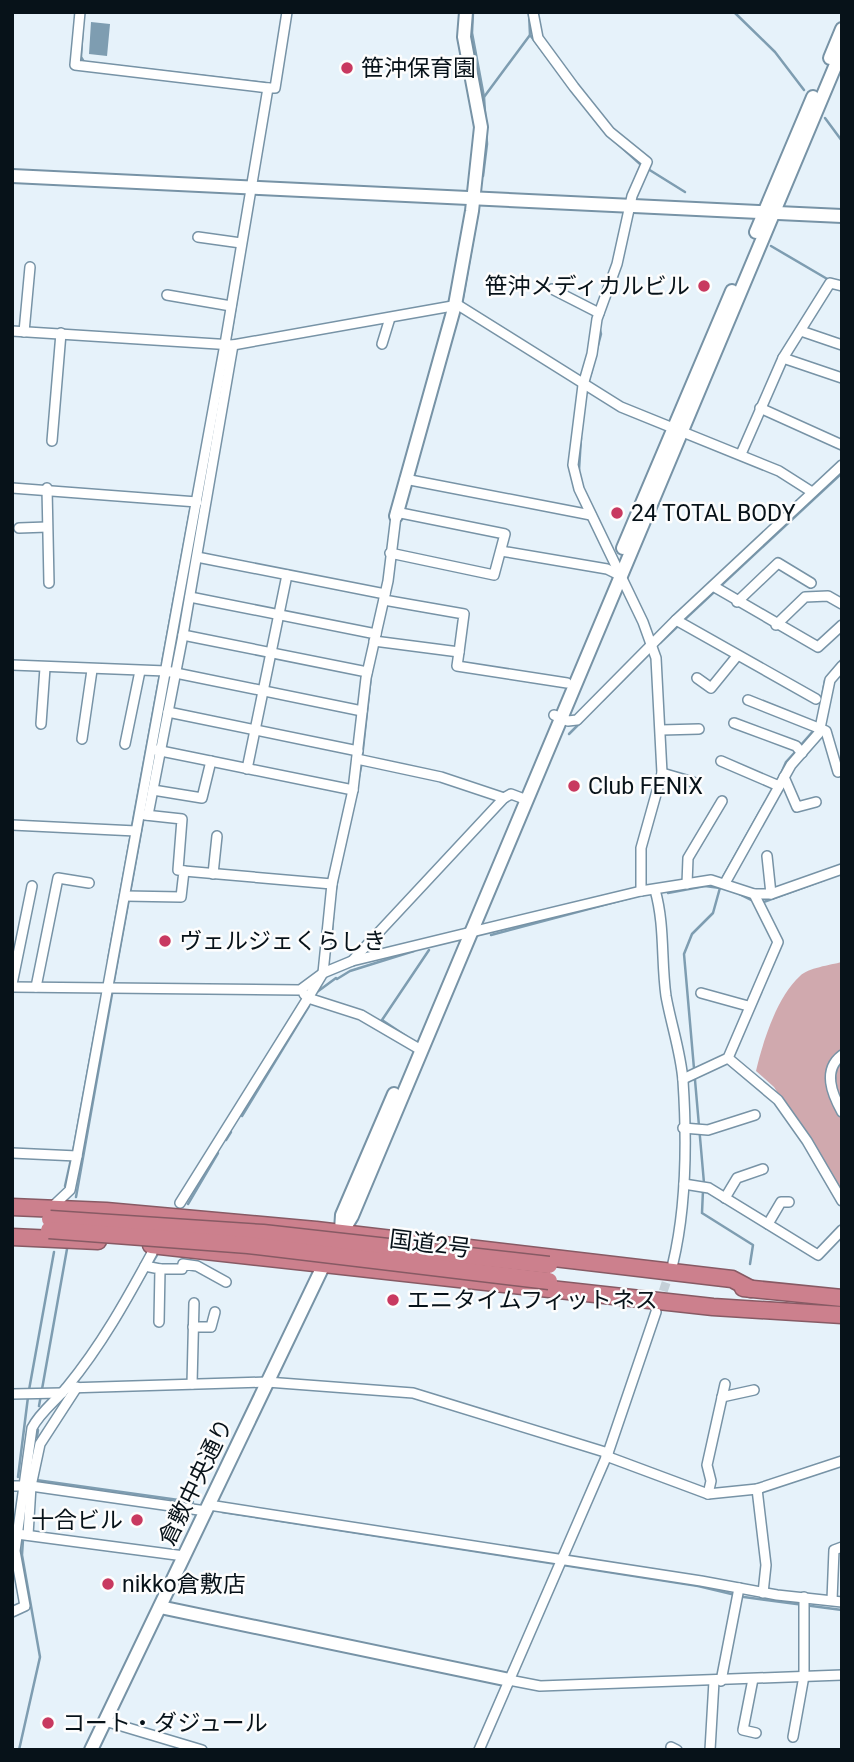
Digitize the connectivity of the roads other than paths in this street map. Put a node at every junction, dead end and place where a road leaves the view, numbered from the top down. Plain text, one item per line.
1 (80, 12) edge
2 (287, 12) edge
3 (466, 12) edge
4 (533, 12) edge
5 (842, 29) edge
6 (842, 50) edge
7 (265, 87) junction
8 (12, 176) edge
9 (252, 187) junction
10 (474, 198) junction
11 (629, 206) junction
12 (768, 212) junction
13 (842, 216) edge
14 (198, 237) dead end
15 (241, 243) junction
16 (30, 267) dead end
17 (842, 286) edge
18 (552, 289) dead end
19 (167, 295) dead end
20 (455, 305) junction
21 (231, 306) junction
22 (599, 313) junction
23 (390, 318) junction
24 (12, 331) edge
25 (802, 331) junction
26 (24, 332) junction
27 (61, 333) junction
28 (382, 344) dead end
29 (229, 345) junction
30 (842, 345) edge
31 (783, 358) junction
32 (842, 378) edge
33 (585, 387) junction
34 (760, 408) junction
35 (678, 429) junction
36 (52, 441) dead end
37 (842, 445) edge
38 (741, 454) junction
39 (842, 466) edge
40 (405, 479) junction
41 (12, 488) edge
42 (47, 488) junction
43 (812, 492) junction
44 (197, 502) junction
45 (396, 514) junction
46 (591, 515) junction
47 (47, 527) junction
48 (19, 528) dead end
49 (501, 551) junction
50 (390, 554) junction
51 (197, 557) junction
52 (617, 571) junction
53 (287, 575) junction
54 (49, 583) dead end
55 (811, 583) dead end
56 (715, 588) junction
57 (190, 597) junction
58 (384, 597) junction
59 (737, 602) junction
60 (842, 604) edge
61 (279, 614) junction
62 (679, 623) junction
63 (776, 625) junction
64 (842, 625) edge
65 (183, 635) junction
66 (375, 637) junction
67 (651, 645) junction
68 (271, 652) junction
69 (459, 652) junction
70 (737, 656) junction
71 (12, 665) edge
72 (842, 666) edge
73 (45, 668) junction
74 (92, 670) junction
75 (140, 671) junction
76 (171, 672) junction
77 (367, 672) junction
78 (697, 678) dead end
79 (567, 683) junction
80 (263, 691) junction
81 (816, 699) dead end
82 (748, 700) dead end
83 (168, 712) junction
84 (362, 712) junction
85 (557, 716) junction
86 (734, 723) dead end
87 (41, 724) dead end
88 (817, 727) junction
89 (256, 729) junction
90 (661, 730) junction
91 (82, 739) dead end
92 (690, 742) dead end
93 (125, 744) dead end
94 (156, 750) junction
95 (799, 750) junction
96 (358, 755) junction
97 (211, 761) junction
98 (721, 761) dead end
99 (247, 769) junction
100 (838, 772) dead end
101 (662, 773) junction
102 (693, 782) dead end
103 (778, 783) junction
104 (153, 790) junction
105 (353, 790) junction
106 (503, 798) junction
107 (523, 798) junction
108 (722, 801) dead end
109 (816, 802) dead end
110 (143, 815) junction
111 (12, 825) edge
112 (136, 831) junction
113 (217, 836) dead end
114 (767, 856) dead end
115 (842, 869) edge
116 (184, 872) junction
117 (213, 874) junction
118 (722, 882) junction
119 (89, 883) dead end
120 (332, 884) junction
121 (687, 884) junction
122 (32, 886) dead end
123 (655, 890) junction
124 (641, 891) junction
125 (754, 894) junction
126 (771, 894) junction
127 (128, 897) junction
128 (466, 933) junction
129 (352, 961) junction
130 (323, 973) junction
131 (12, 986) edge
132 (36, 988) junction
133 (108, 988) junction
134 (300, 990) junction
135 (701, 993) dead end
136 (308, 998) junction
137 (748, 1006) junction
138 (418, 1048) junction
139 (842, 1055) edge
140 (728, 1058) junction
141 (683, 1079) junction
142 (842, 1112) edge
143 (755, 1115) dead end
144 (683, 1128) junction
145 (12, 1153) edge
146 (74, 1155) junction
147 (763, 1169) dead end
148 (684, 1184) junction
149 (725, 1198) junction
150 (842, 1201) edge
151 (789, 1202) dead end
152 (180, 1203) dead end
153 (12, 1207) edge
154 (12, 1218) edge
155 (50, 1219) junction
156 (768, 1224) junction
157 (12, 1229) edge
158 (842, 1230) edge
159 (340, 1234) junction
160 (12, 1237) edge
161 (152, 1253) dead end
162 (325, 1262) junction
163 (673, 1263) tunnel mouth
164 (150, 1267) junction
165 (549, 1273) junction
166 (226, 1282) dead end
167 (751, 1289) junction
168 (842, 1298) edge
169 (194, 1303) dead end
170 (215, 1312) dead end
171 (656, 1312) tunnel mouth
172 (842, 1314) edge
173 (159, 1322) dead end
174 (193, 1328) junction
175 (267, 1382) junction
176 (192, 1384) junction
177 (725, 1384) dead end
178 (69, 1389) junction
179 (754, 1390) dead end
180 (12, 1394) edge
181 (722, 1397) junction
182 (607, 1454) junction
183 (842, 1461) edge
184 (31, 1464) junction
185 (28, 1480) junction
186 (12, 1486) edge
187 (757, 1489) junction
188 (708, 1494) junction
189 (208, 1508) junction
190 (23, 1534) junction
191 (842, 1547) edge
192 (184, 1556) junction
193 (559, 1563) junction
194 (738, 1588) junction
195 (763, 1593) junction
196 (804, 1597) junction
197 (837, 1601) edge
198 (160, 1607) junction
199 (12, 1612) edge
200 (842, 1675) edge
201 (804, 1676) junction
202 (752, 1679) junction
203 (509, 1680) junction
204 (717, 1681) junction
205 (105, 1721) junction
206 (756, 1732) dead end
207 (793, 1737) dead end
208 (91, 1750) edge
209 (202, 1750) edge
210 (479, 1750) edge
211 (710, 1750) edge

1 - 7 street
2 - 7 street
3 - 10 street
4 - 11 street
5 - 12 street
6 - 12 street
7 - 9 street
8 - 9 street
9 - 10 street
9 - 15 street
10 - 11 street
10 - 20 street
11 - 12 street
11 - 22 street
12 - 13 street
12 - 35 street
14 - 15 street
15 - 21 street
16 - 26 street
17 - 25 street
18 - 22 street
19 - 21 street
20 - 23 street
20 - 33 street
20 - 40 street
21 - 29 street
22 - 33 street
23 - 28 street
23 - 29 street
24 - 26 street
25 - 30 street
25 - 31 street
26 - 27 street
27 - 29 street
27 - 36 street
29 - 44 street
29 - 51 street
31 - 32 street
31 - 34 street
33 - 35 street
33 - 46 street
34 - 37 street
34 - 38 street
35 - 38 street
35 - 52 street
38 - 43 street
39 - 43 street
40 - 45 street
40 - 46 street
41 - 42 street
42 - 44 street
42 - 47 street
43 - 56 street
44 - 76 street
45 - 49 street
45 - 50 street
46 - 52 street
47 - 48 street
47 - 54 street
49 - 50 street
49 - 52 street
50 - 58 street
51 - 53 street
51 - 57 street
52 - 67 street
52 - 79 street
52 - 85 street
53 - 58 street
53 - 61 street
55 - 59 street
56 - 59 street
56 - 62 street
57 - 61 street
57 - 65 street
58 - 66 street
58 - 69 street
59 - 63 street
60 - 63 street
61 - 66 street
61 - 68 street
62 - 67 street
62 - 70 street
63 - 64 street
65 - 68 street
65 - 76 street
66 - 69 street
66 - 77 street
67 - 85 street
67 - 90 street
68 - 77 street
68 - 80 street
69 - 79 street
70 - 78 street
70 - 81 street
71 - 73 street
72 - 88 street
73 - 74 street
73 - 87 street
74 - 75 street
74 - 91 street
75 - 76 street
75 - 93 street
76 - 80 street
76 - 83 street
76 - 94 street
77 - 84 street
79 - 85 street
80 - 84 street
80 - 89 street
82 - 88 street
83 - 89 street
83 - 94 street
84 - 96 street
85 - 107 street, 倉敷中央通り
86 - 95 street
88 - 95 street
88 - 100 street
89 - 96 street
89 - 99 street
90 - 92 street
90 - 101 street
94 - 97 street
94 - 104 street
94 - 110 street
95 - 103 street
96 - 105 street
96 - 106 street
97 - 99 street
97 - 104 street
98 - 103 street
99 - 105 street
101 - 102 street
101 - 124 street
103 - 109 street
103 - 118 street
104 - 110 street
105 - 120 street
106 - 107 street
106 - 129 street
107 - 128 street, 倉敷中央通り
108 - 121 street
110 - 112 street
110 - 116 street
111 - 112 street
112 - 127 street
113 - 117 street
114 - 126 street
115 - 126 street
116 - 117 street
116 - 127 street
117 - 120 street
118 - 121 street
118 - 125 street
119 - 132 street
120 - 130 street
121 - 123 street
122 - 131 street
123 - 124 street
123 - 141 street
124 - 128 street
125 - 126 street
125 - 137 street
127 - 133 street
128 - 129 street
128 - 138 street, 倉敷中央通り
129 - 130 street
130 - 134 street
130 - 136 street
131 - 132 street
132 - 133 street
133 - 134 street
133 - 146 street
134 - 136 street
135 - 137 street
136 - 138 street
136 - 152 street
137 - 140 street
138 - 159 street, 倉敷中央通り
139 - 142 street
140 - 141 street
140 - 150 street
141 - 144 street
143 - 144 street
144 - 148 street
145 - 146 street
146 - 155 street
147 - 149 street
148 - 149 street
148 - 163 street
149 - 156 street
151 - 156 street
153 - 155 highway
154 - 155 highway, 国道2号
155 - 157 highway, 国道2号
155 - 159 highway
155 - 165 highway, 国道2号, bridge
156 - 158 street
159 - 162 street, 倉敷中央通り
159 - 167 highway
160 - 162 highway
161 - 164 street
162 - 172 highway
162 - 175 street, 倉敷中央通り
164 - 166 street
164 - 173 street
164 - 178 street
165 - 167 highway, 国道2号
165 - 172 highway, 国道2号
167 - 168 highway, 国道2号
169 - 174 street
170 - 174 street
171 - 182 street
174 - 176 street
175 - 176 street
175 - 182 street
175 - 189 street, 倉敷中央通り
176 - 178 street
177 - 181 street
178 - 180 street
178 - 184 street
178 - 184 street
179 - 181 street
181 - 188 street
182 - 188 street
182 - 193 street
183 - 187 street
184 - 185 street
185 - 186 street
185 - 189 street
185 - 190 street
187 - 188 street
187 - 195 street
189 - 192 street, 倉敷中央通り
189 - 193 street
190 - 192 street
190 - 199 street
191 - 197 street
192 - 198 street, 倉敷中央通り
193 - 194 street
193 - 203 street
194 - 195 street
194 - 204 street
195 - 196 street
196 - 197 street
196 - 201 street
198 - 203 street
198 - 205 street, 倉敷中央通り
200 - 201 street
201 - 202 street
201 - 207 street
202 - 204 street
202 - 206 street
203 - 204 street
203 - 210 street
204 - 211 street
205 - 208 street, 倉敷中央通り
205 - 209 street

